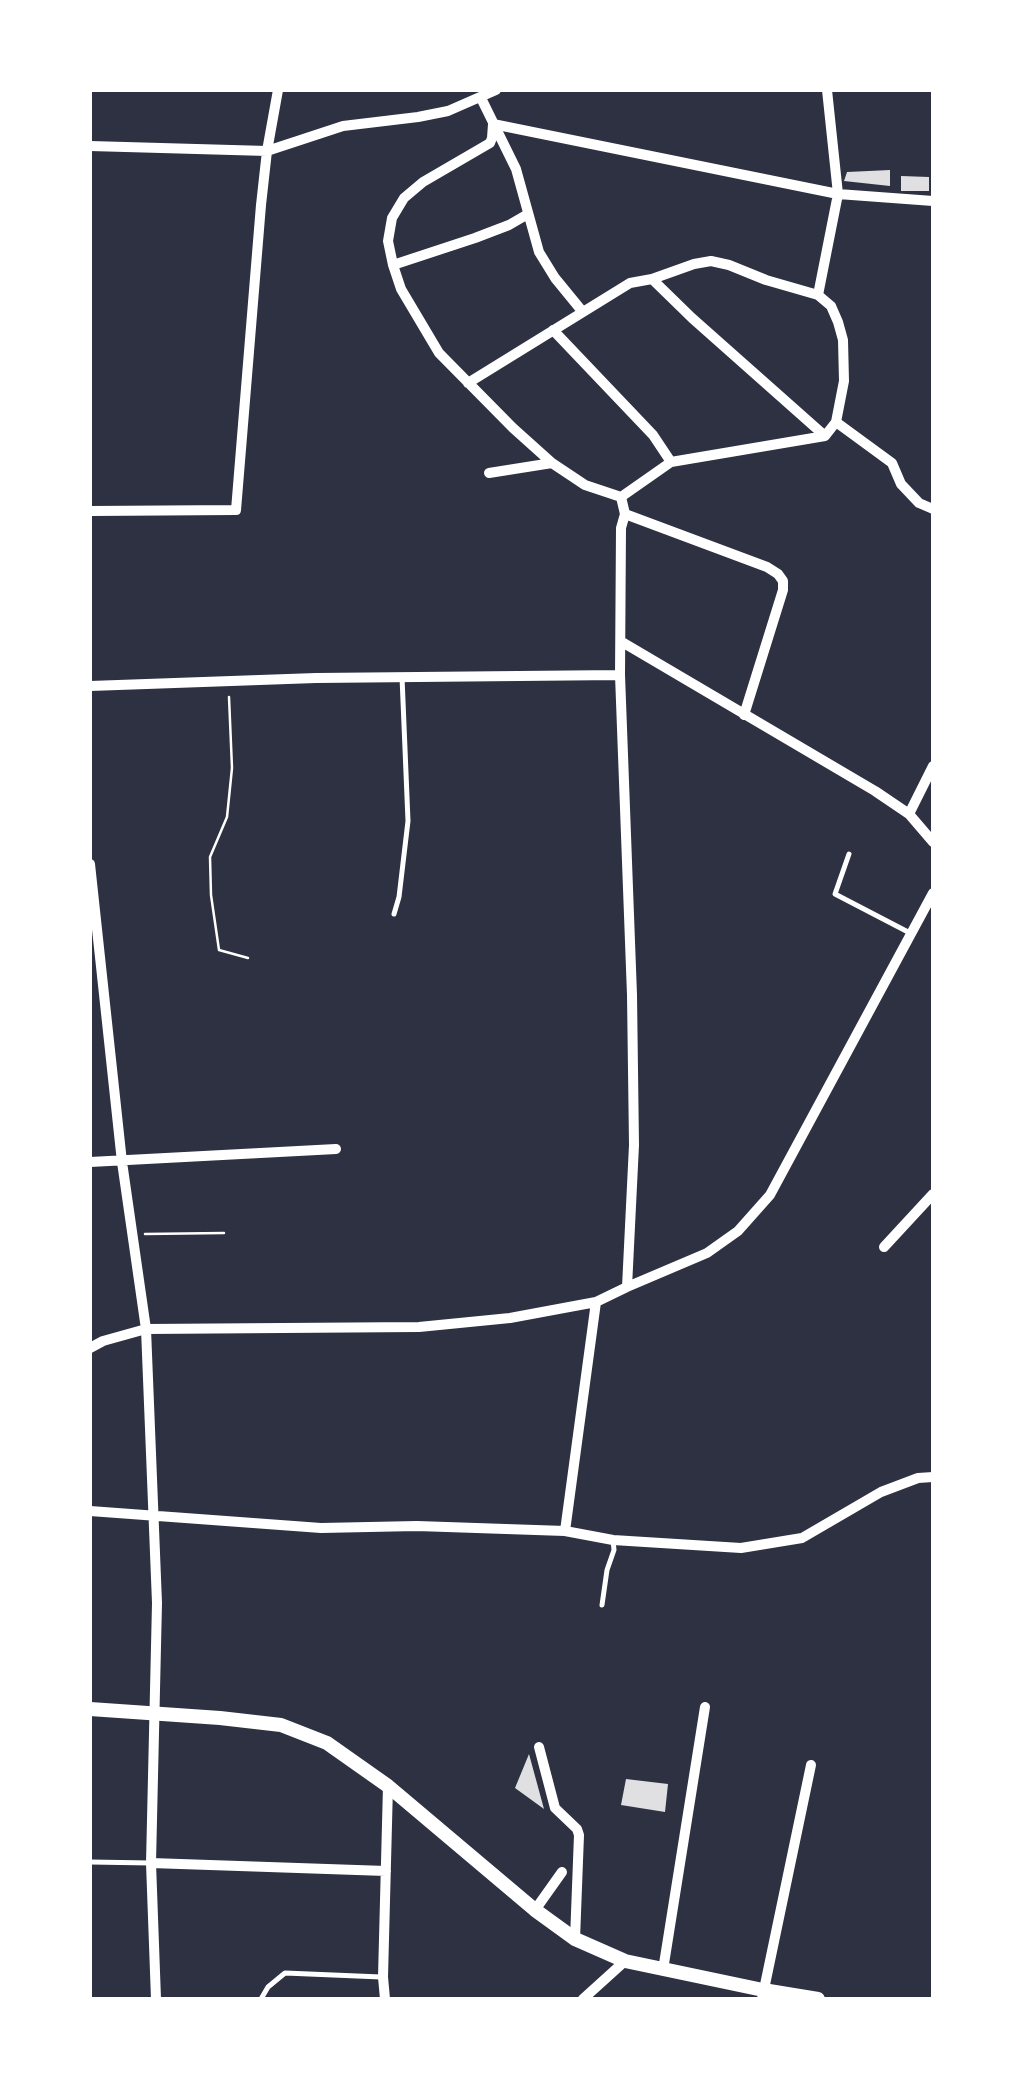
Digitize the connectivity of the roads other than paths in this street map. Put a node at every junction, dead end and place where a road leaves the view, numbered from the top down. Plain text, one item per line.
1 (278, 90) edge
2 (496, 90) edge
3 (827, 90) edge
4 (481, 98) junction
5 (493, 124) junction
6 (90, 146) edge
7 (268, 150) junction
8 (838, 194) junction
9 (933, 200) edge
10 (528, 214) junction
11 (393, 265) junction
12 (652, 278) junction
13 (818, 295) junction
14 (582, 311) junction
15 (553, 330) junction
16 (468, 383) junction
17 (836, 422) junction
18 (825, 436) junction
19 (671, 462) junction
20 (552, 463) junction
21 (489, 473) dead end
22 (622, 497) junction
23 (933, 509) edge
24 (90, 511) edge
25 (625, 514) junction
26 (622, 642) junction
27 (620, 675) junction
28 (402, 677) junction
29 (90, 686) edge
30 (744, 715) junction
31 (933, 766) edge
32 (908, 814) junction
33 (933, 842) edge
34 (849, 854) dead end
35 (90, 864) edge
36 (933, 894) edge
37 (394, 914) dead end
38 (910, 933) junction
39 (105, 998) junction
40 (90, 999) edge
41 (336, 1149) dead end
42 (90, 1162) edge
43 (122, 1162) junction
44 (933, 1194) edge
45 (884, 1248) dead end
46 (626, 1287) junction
47 (596, 1302) junction
48 (146, 1329) junction
49 (90, 1348) edge
50 (933, 1477) edge
51 (90, 1511) edge
52 (155, 1516) junction
53 (565, 1531) junction
54 (613, 1540) junction
55 (602, 1604) dead end
56 (705, 1706) dead end
57 (90, 1709) edge
58 (155, 1714) junction
59 (540, 1747) dead end
60 (811, 1765) dead end
61 (388, 1786) junction
62 (90, 1862) edge
63 (151, 1863) junction
64 (386, 1871) junction
65 (562, 1872) dead end
66 (536, 1910) junction
67 (575, 1939) junction
68 (625, 1961) junction
69 (663, 1970) junction
70 (383, 1977) junction
71 (762, 1995) edge
72 (156, 1999) edge
73 (261, 1999) edge
74 (385, 1999) edge
75 (583, 1999) edge
76 (818, 1999) edge

1 - 7 street
2 - 4 street
3 - 8 street
4 - 5 street
4 - 7 street
5 - 8 street
5 - 10 street
5 - 11 street
6 - 7 street
7 - 24 street
8 - 9 street
8 - 13 street
10 - 11 street
10 - 14 street
11 - 16 street
12 - 13 street
12 - 14 street
12 - 18 street
13 - 17 street
14 - 15 street
15 - 16 street
15 - 19 street
16 - 20 street
17 - 18 street
17 - 23 street
18 - 19 street
19 - 22 street
20 - 21 street
20 - 22 street
22 - 25 street
25 - 26 street
25 - 30 street
26 - 27 street
26 - 30 street
27 - 28 street
27 - 46 street
28 - 29 street
28 - 37 lane
30 - 32 street
31 - 32 street
32 - 33 street
34 - 38 lane
35 - 39 street
36 - 38 street
38 - 46 street
39 - 40 street
39 - 43 street
41 - 43 street
42 - 43 street
43 - 48 street
44 - 45 street
46 - 47 street
47 - 48 street
47 - 53 street
48 - 49 street
48 - 52 street
50 - 54 street
51 - 52 street
52 - 53 street
52 - 58 street
53 - 54 street
54 - 55 lane
56 - 69 street
57 - 58 main road
58 - 61 main road
58 - 63 street
59 - 67 street
60 - 71 street
61 - 64 street
61 - 66 main road
62 - 63 lane
63 - 64 street
63 - 72 street
64 - 70 street
65 - 66 street
66 - 67 main road
67 - 68 main road
68 - 69 main road
68 - 75 street
69 - 71 main road
70 - 73 lane
70 - 74 street
71 - 76 main road

